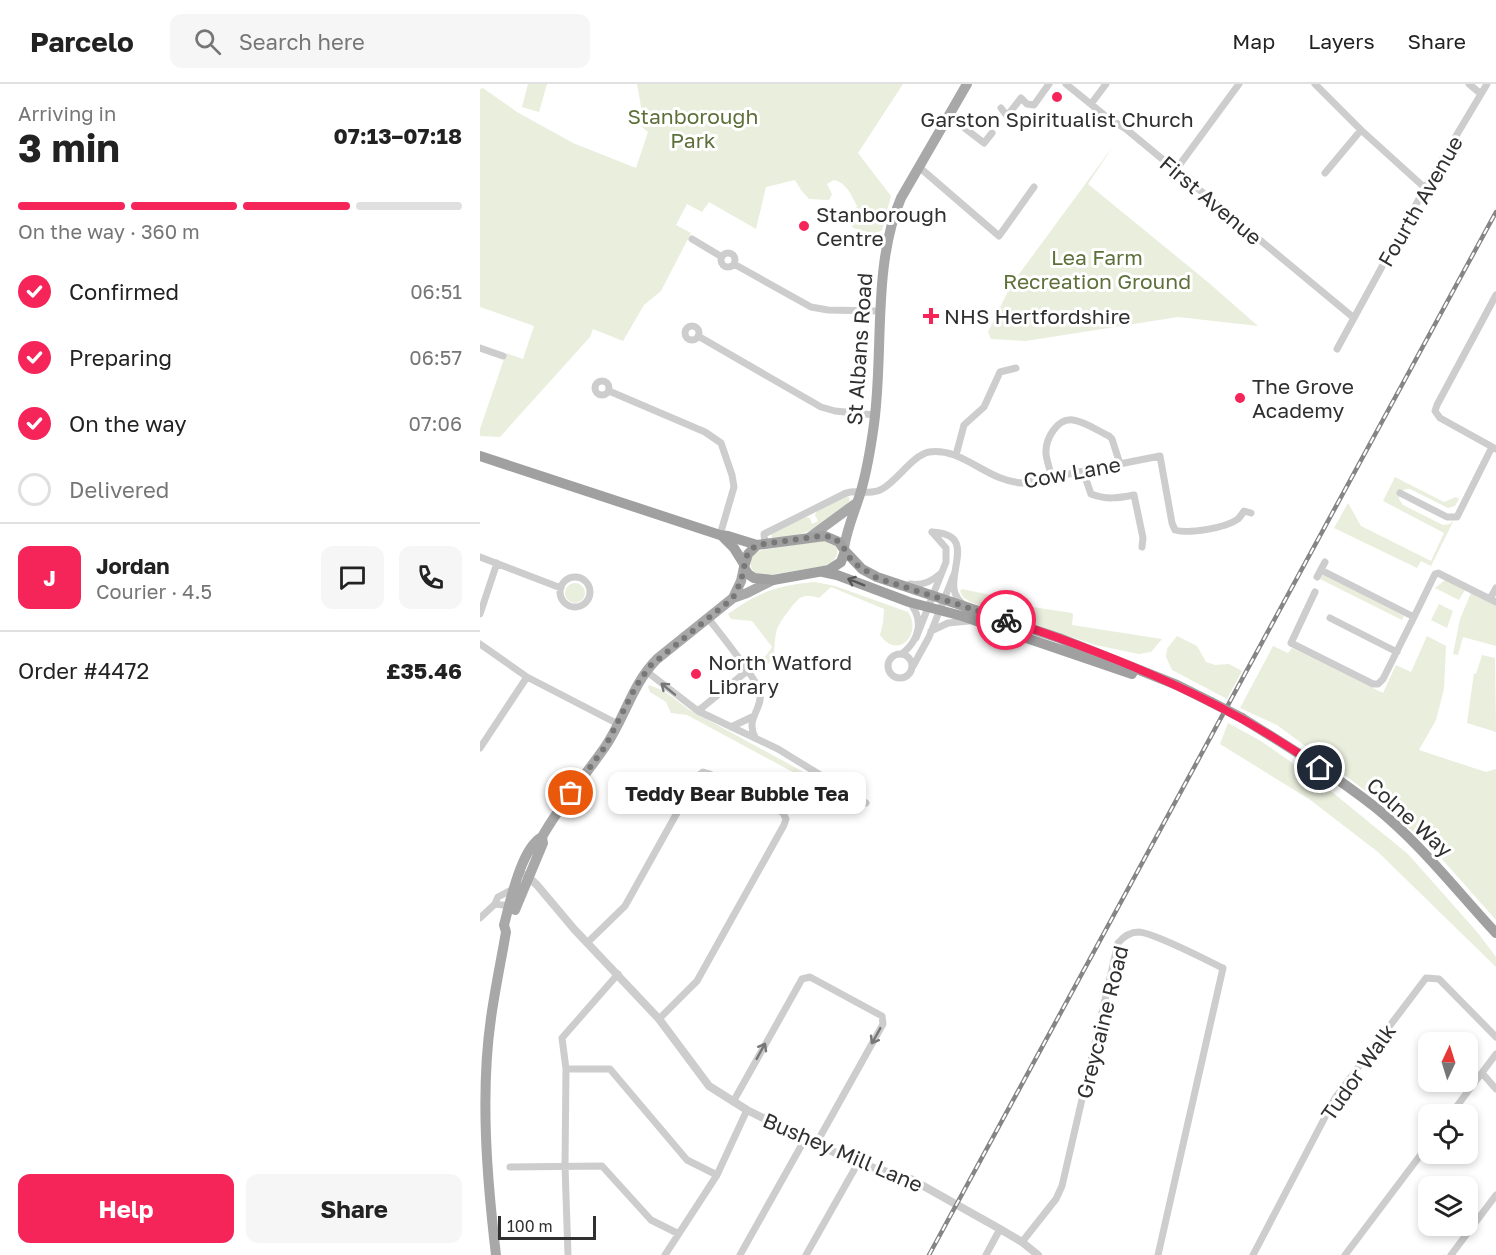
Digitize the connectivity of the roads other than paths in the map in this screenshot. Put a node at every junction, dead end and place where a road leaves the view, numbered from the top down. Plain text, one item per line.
1 (967, 84) edge
2 (1049, 84) edge
3 (1066, 84) edge
4 (1106, 84) edge
5 (1239, 84) edge
6 (1315, 84) edge
7 (1469, 84) edge
8 (1487, 84) edge
9 (1481, 94) junction
10 (1090, 104) junction
11 (1001, 108) dead end
12 (949, 116) junction
13 (1361, 130) junction
14 (992, 133) dead end
15 (919, 167) junction
16 (1175, 171) junction
17 (1325, 173) dead end
18 (1034, 187) dead end
19 (1425, 188) junction
20 (692, 239) dead end
21 (1496, 295) edge
22 (879, 312) junction
23 (1354, 318) junction
24 (698, 336) dead end
25 (480, 348) edge
26 (1337, 349) dead end
27 (503, 356) dead end
28 (1016, 368) dead end
29 (609, 391) dead end
30 (875, 415) junction
31 (1494, 448) edge
32 (956, 455) junction
33 (480, 456) edge
34 (1120, 464) junction
35 (1083, 471) junction
36 (1052, 477) junction
37 (861, 491) junction
38 (1400, 493) dead end
39 (855, 504) junction
40 (811, 511) junction
41 (1251, 513) dead end
42 (815, 521) dead end
43 (720, 535) junction
44 (810, 537) junction
45 (761, 545) junction
46 (1142, 546) dead end
47 (844, 550) junction
48 (480, 557) edge
49 (1325, 562) dead end
50 (497, 563) junction
51 (744, 565) junction
52 (823, 572) junction
53 (955, 572) junction
54 (942, 573) junction
55 (773, 580) junction
56 (886, 581) junction
57 (561, 588) junction
58 (1496, 588) edge
59 (1316, 592) dead end
60 (733, 598) junction
61 (1493, 601) edge
62 (909, 602) junction
63 (937, 603) junction
64 (964, 606) junction
65 (480, 614) edge
66 (1414, 617) junction
67 (708, 618) junction
68 (1330, 618) dead end
69 (974, 621) junction
70 (931, 631) junction
71 (916, 638) junction
72 (480, 644) edge
73 (1397, 652) junction
74 (902, 654) junction
75 (913, 666) junction
76 (747, 670) junction
77 (646, 671) junction
78 (527, 677) junction
79 (1192, 694) junction
80 (698, 711) junction
81 (753, 717) junction
82 (618, 724) junction
83 (731, 727) junction
84 (755, 738) junction
85 (480, 748) edge
86 (866, 802) dead end
87 (524, 874) junction
88 (515, 888) junction
89 (495, 904) junction
90 (512, 906) junction
91 (480, 918) edge
92 (1496, 933) edge
93 (587, 943) junction
94 (618, 974) junction
95 (659, 1019) junction
96 (1496, 1037) edge
97 (1496, 1054) edge
98 (566, 1069) junction
99 (1482, 1073) junction
100 (1496, 1089) edge
101 (733, 1102) junction
102 (1458, 1104) edge
103 (747, 1110) junction
104 (805, 1138) junction
105 (816, 1144) junction
106 (1418, 1157) edge
107 (858, 1163) junction
108 (565, 1166) junction
109 (510, 1167) dead end
110 (717, 1175) junction
111 (1496, 1195) edge
112 (1000, 1228) junction
113 (677, 1233) junction
114 (1022, 1242) junction
115 (496, 1255) edge
116 (568, 1255) edge
117 (665, 1255) edge
118 (740, 1255) edge
119 (806, 1255) edge
120 (986, 1255) edge
121 (1038, 1255) edge
122 (1158, 1255) edge
123 (1253, 1255) edge
124 (1345, 1255) edge
125 (1451, 1255) edge

1 - 12 main road, St Albans Road
2 - 11 street
3 - 10 street, First Avenue
4 - 10 street
5 - 16 street
6 - 13 street
7 - 9 street
8 - 9 street, Fourth Avenue
9 - 19 street, Fourth Avenue
10 - 16 street, First Avenue
12 - 14 street
12 - 15 main road, St Albans Road
13 - 17 street
13 - 19 street
15 - 18 street
15 - 22 main road, St Albans Road
16 - 23 street, First Avenue
19 - 23 street, Fourth Avenue
20 - 22 street
21 - 31 street
22 - 30 main road, St Albans Road
23 - 26 street, Fourth Avenue
24 - 30 street
25 - 27 street
28 - 32 street
29 - 43 street
30 - 37 main road, St Albans Road
31 - 38 street
32 - 36 street, Cow Lane
32 - 37 street, Cow Lane
33 - 43 highway
34 - 35 street, Cow Lane
34 - 36 street
34 - 41 street, Cow Lane
35 - 36 street, Cow Lane
35 - 46 street
37 - 39 main road, St Albans Road
37 - 40 street
39 - 44 main road, St Albans Road
39 - 47 main road, St Albans Road
40 - 42 street
40 - 45 street
43 - 45 highway
43 - 51 highway
44 - 45 highway, Colne Way
44 - 47 highway, Colne Way
45 - 51 highway
47 - 52 highway
47 - 56 highway, Colne Way
48 - 50 street
49 - 66 street
50 - 57 street
50 - 65 street
51 - 55 highway
51 - 60 main road
52 - 55 highway
62 -> 52 highway, Colne Way
53 - 54 street
53 - 63 street
53 - 64 street
54 - 56 street
54 - 63 street
55 - 60 main road
56 - 63 highway, Colne Way
57 - 57 street
58 - 61 street
59 - 73 street
60 - 67 main road
61 - 66 street
62 - 63 highway, Colne Way
62 - 71 street
63 - 64 highway, Colne Way
63 - 69 highway, Colne Way
63 - 70 street
63 - 71 street
64 - 79 highway, Colne Way
66 - 73 street
67 - 76 street
67 - 77 main road
68 - 73 street
69 - 70 street
69 - 79 highway, Colne Way
70 - 75 street
71 - 74 street
72 - 78 street
74 - 75 street
74 - 75 street
76 - 80 street
76 - 81 street
80 -> 77 street
77 - 82 main road
78 - 82 street
78 - 85 street
79 - 92 highway, Colne Way, bridge
80 - 83 street
81 - 83 street
81 - 84 street
82 - 87 main road
83 - 84 street
84 - 86 street
87 - 88 main road
87 - 90 main road
87 - 93 street, Bushey Mill Lane
88 - 89 street
88 - 90 main road
89 - 90 street
89 - 91 street
90 - 115 main road
93 - 94 street, Bushey Mill Lane
93 - 95 street
94 - 95 street, Bushey Mill Lane
94 - 98 street
95 - 101 street, Bushey Mill Lane
96 - 123 street, Tudor Walk
97 - 99 street
98 - 108 street
98 - 110 street
99 - 100 street
99 - 102 street
101 - 103 street, Bushey Mill Lane
101 -> 105 street
103 - 104 street, Bushey Mill Lane
103 - 110 street
104 - 105 street, Bushey Mill Lane
104 - 118 street
105 - 107 street, Bushey Mill Lane
106 - 124 street
107 - 112 street, Bushey Mill Lane
107 - 119 street
108 - 109 street
108 - 113 street
108 - 116 street
110 - 113 street
111 - 125 street
112 - 114 street, Bushey Mill Lane
112 - 120 street
113 - 117 street
114 - 121 street, Bushey Mill Lane
114 - 122 street, Greycaine Road

